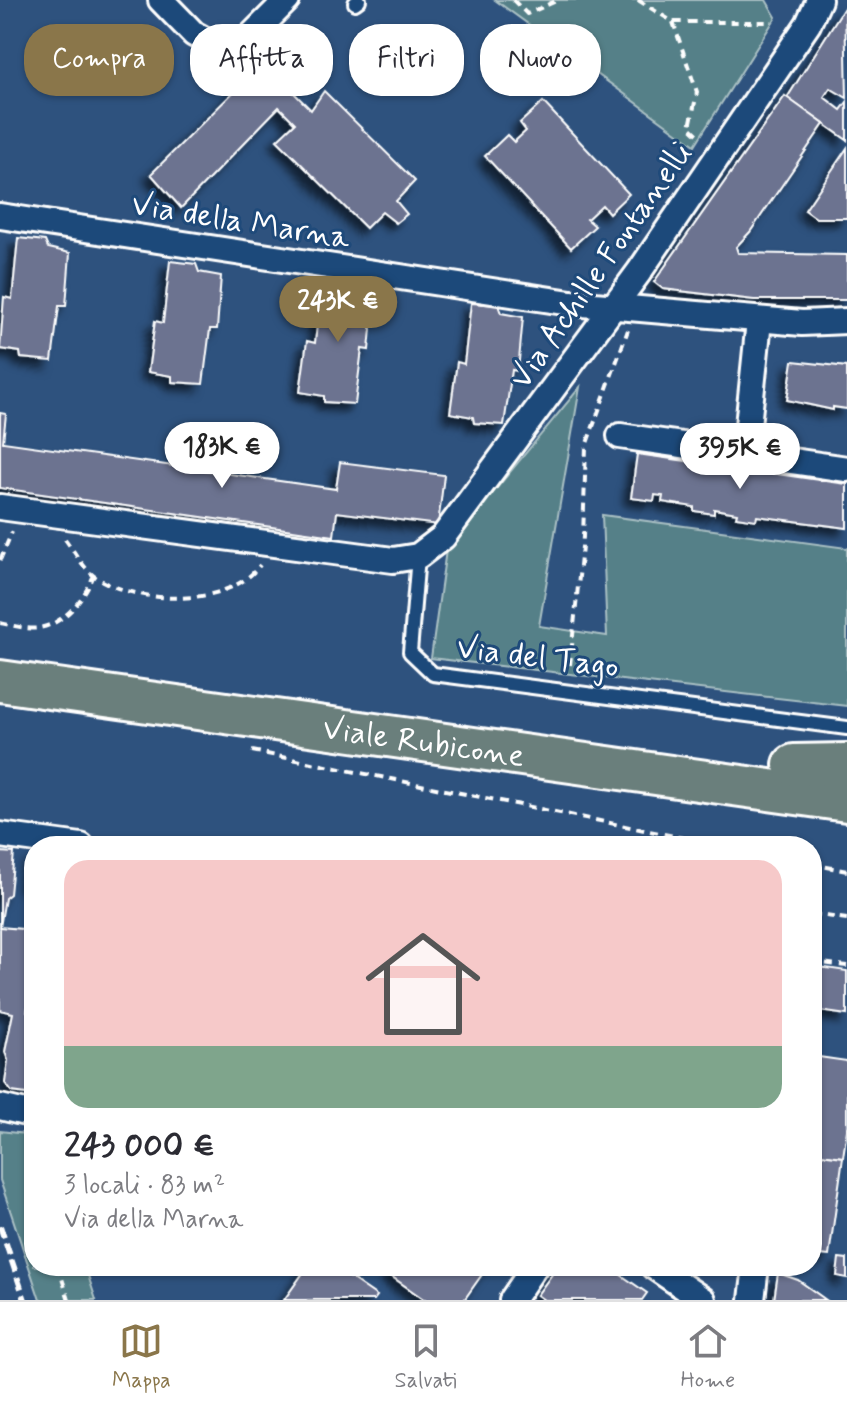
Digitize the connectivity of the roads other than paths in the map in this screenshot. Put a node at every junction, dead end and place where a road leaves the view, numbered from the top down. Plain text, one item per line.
1 (161, 0) edge
2 (287, 0) edge
3 (810, 5) edge
4 (0, 216) edge
5 (624, 312) junction
6 (759, 321) junction
7 (847, 321) edge
8 (620, 436) dead end
9 (745, 454) junction
10 (847, 469) edge
11 (20, 510) edge
12 (418, 556) junction
13 (0, 653) edge
14 (0, 681) edge
15 (847, 728) edge
16 (424, 739) junction
17 (847, 764) edge
18 (794, 765) junction
19 (847, 773) edge
20 (847, 801) edge
21 (847, 828) edge
22 (0, 835) edge
23 (24, 838) edge
24 (0, 1107) edge
25 (24, 1113) edge
26 (528, 1276) edge
27 (668, 1276) edge
28 (755, 1276) edge
29 (512, 1300) edge
30 (703, 1300) edge
31 (752, 1300) edge

1 - 2 street
3 - 5 street, Via Achille Fontanelli
4 - 5 street, Via della Marna
5 - 6 street, Via della Marna
5 - 12 street, Via Achille Fontanelli
6 - 7 street, Via della Marna
6 - 9 street
8 - 9 street
9 - 10 street
11 - 12 street
12 - 15 lane, Via del Tago
13 - 18 highway, Viale Rubicone
14 - 16 highway, Viale Rubicone
16 - 20 highway, Viale Rubicone
16 - 21 highway
17 - 18 highway
18 - 19 highway, Viale Rubicone
22 - 23 street
24 - 25 street
26 - 29 street
27 - 30 street
28 - 31 street

